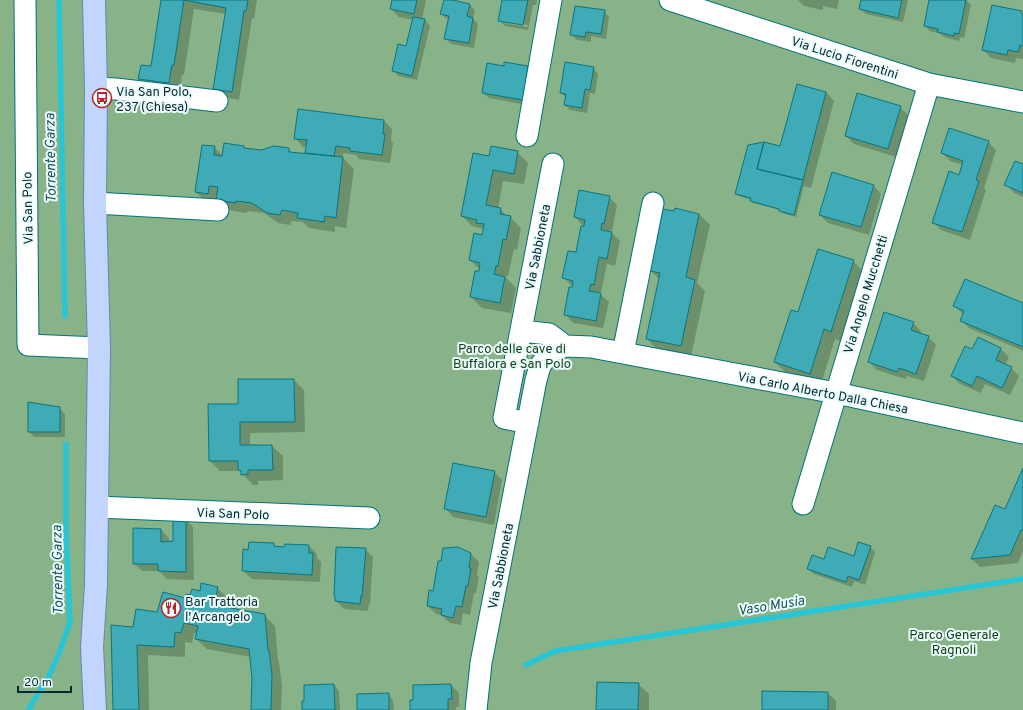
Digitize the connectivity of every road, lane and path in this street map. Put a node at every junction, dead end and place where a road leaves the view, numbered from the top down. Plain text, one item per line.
1 (25, 0) edge
2 (94, 0) edge
3 (551, 0) edge
4 (670, 0) edge
5 (929, 84) junction
6 (96, 88) junction
7 (217, 101) dead end
8 (1023, 102) edge
9 (527, 136) dead end
10 (553, 164) dead end
11 (95, 203) junction
12 (653, 203) dead end
13 (218, 210) dead end
14 (521, 331) junction
15 (565, 346) junction
16 (99, 348) junction
17 (623, 353) junction
18 (836, 393) junction
19 (528, 423) junction
20 (1023, 433) edge
21 (803, 504) dead end
22 (97, 507) junction
23 (369, 518) dead end
24 (95, 710) edge
25 (476, 710) edge

1 - 16 street, Via San Polo
2 - 6 main road
3 - 9 street
4 - 5 street, Via Lucio Fiorentini
5 - 8 street, Via Lucio Fiorentini
5 - 18 street, Via Angelo Mucchetti
6 - 7 street
6 - 11 main road
10 - 14 street, Via Sabbioneta
11 - 13 street
11 - 16 main road
12 - 17 street
14 - 15 street
14 - 19 street, Via Sabbioneta
15 - 17 street, Via Carlo Alberto Dalla Chiesa
15 - 19 street, Via Sabbioneta
16 - 22 main road
17 - 18 street, Via Carlo Alberto Dalla Chiesa
18 - 20 street, Via Carlo Alberto Dalla Chiesa
18 - 21 street, Via Angelo Mucchetti
19 - 25 street, Via Sabbioneta
22 - 23 street, Via San Polo
22 - 24 main road

